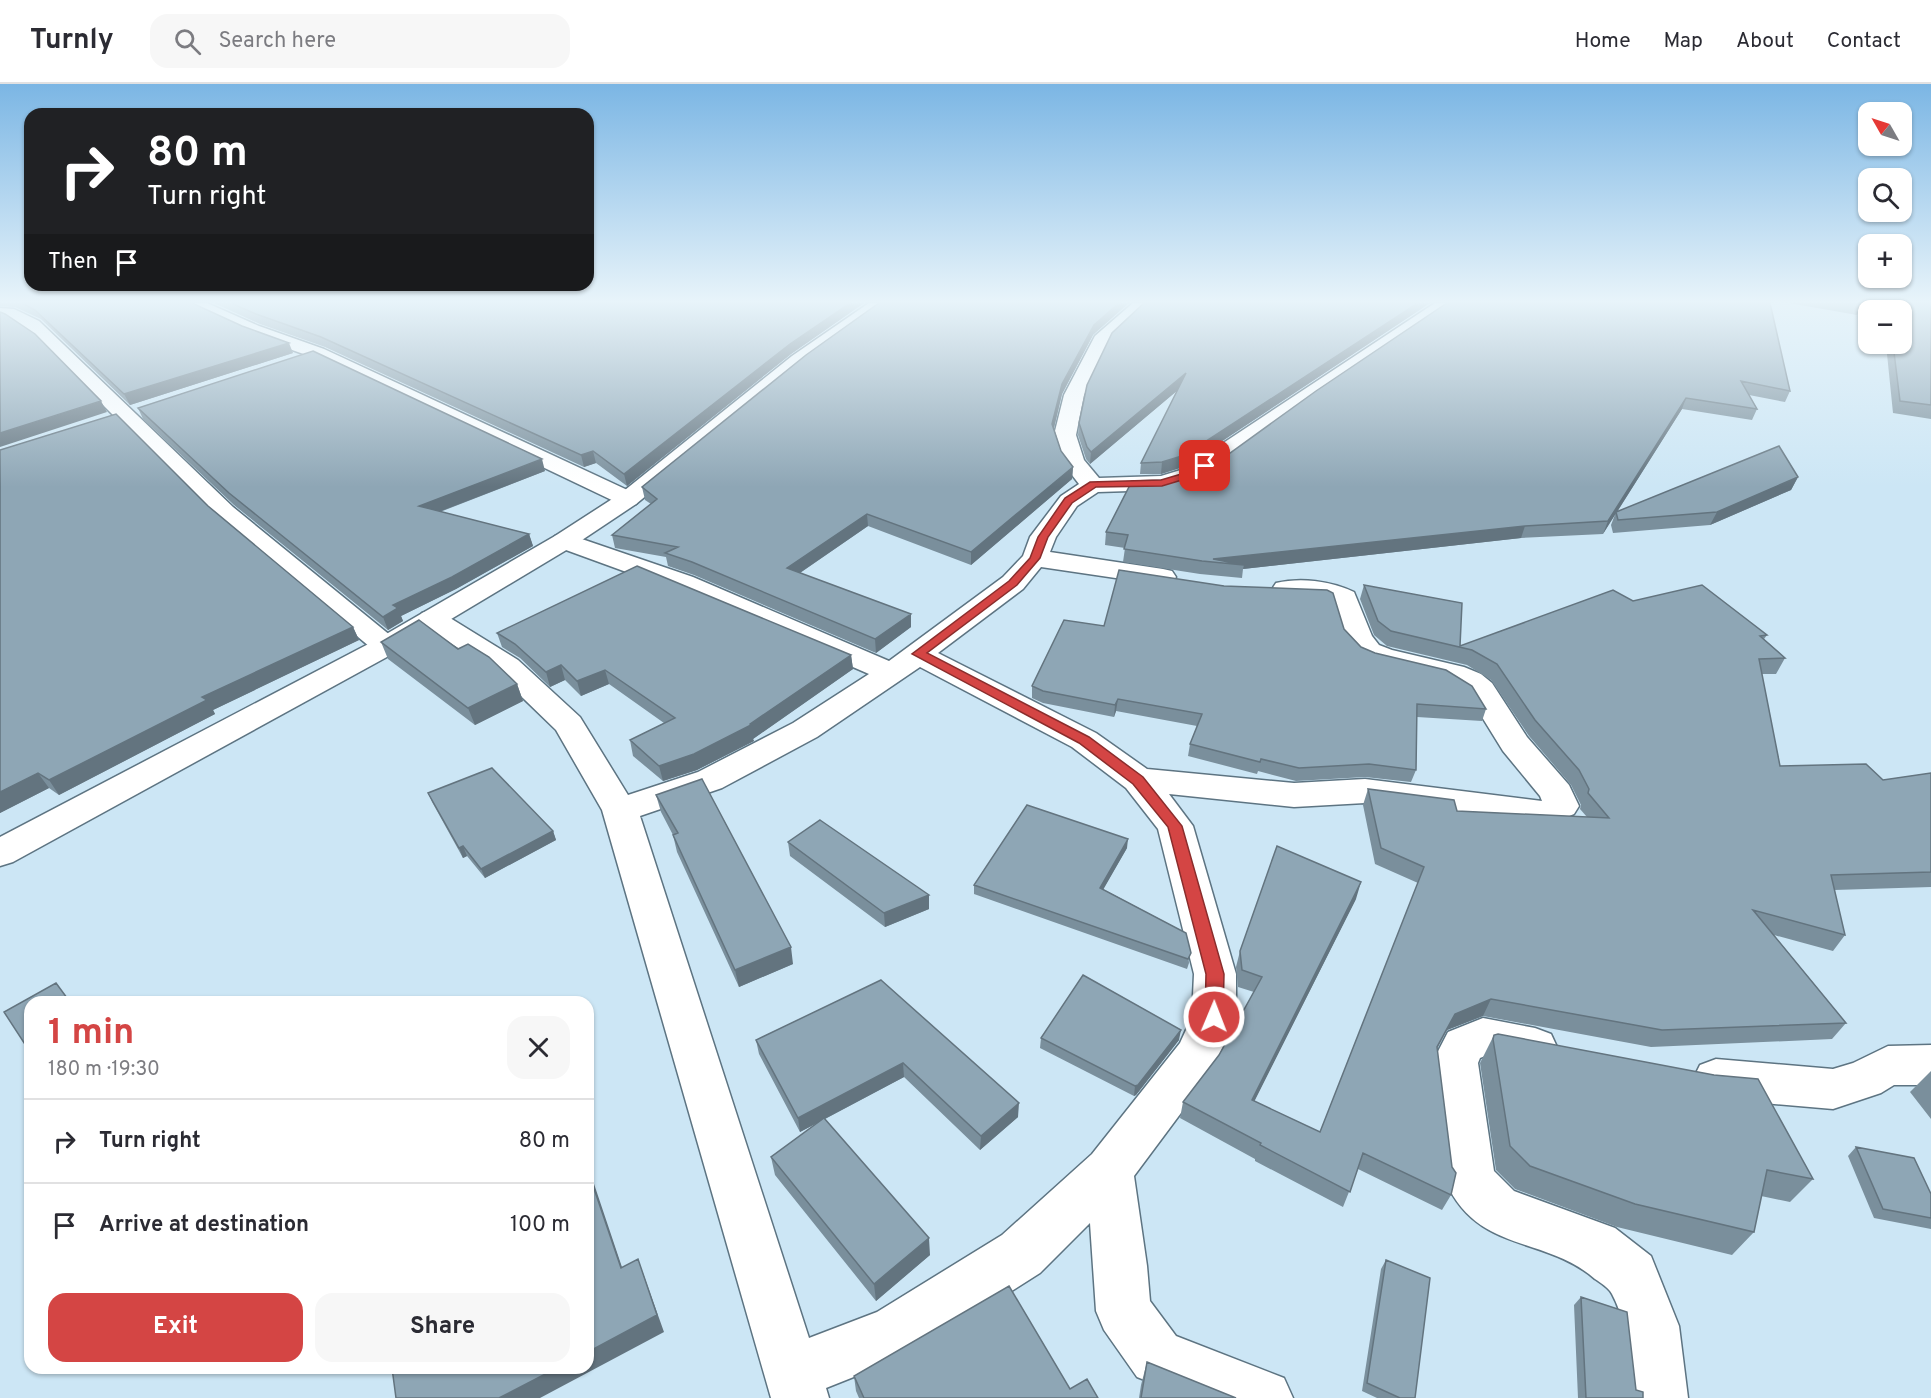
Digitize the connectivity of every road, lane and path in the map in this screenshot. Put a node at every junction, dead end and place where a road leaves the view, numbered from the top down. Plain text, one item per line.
1 (73, 364) edge
2 (342, 364) edge
3 (794, 364) edge
4 (1089, 364) edge
5 (1353, 364) edge
6 (147, 408) edge
7 (125, 416) junction
8 (102, 423) edge
9 (1093, 484) junction
10 (628, 499) junction
11 (564, 541) junction
12 (1035, 558) junction
13 (1190, 582) edge
14 (1255, 588) edge
15 (432, 619) junction
16 (386, 646) junction
17 (905, 663) junction
18 (1138, 780) junction
19 (620, 810) junction
20 (0, 853) edge
21 (1573, 1054) edge
22 (1931, 1065) edge
23 (1673, 1073) edge
24 (1109, 1170) junction
25 (796, 1385) edge
26 (1264, 1398) edge
27 (1659, 1398) edge

1 - 7 street
2 - 10 street
3 - 10 street
4 - 9 street
5 - 9 street
6 - 7 street
7 - 8 street
7 - 16 street
9 - 12 street
10 - 11 street
11 - 15 street
11 - 17 street
12 - 13 street
12 - 17 street
14 - 18 street
15 - 16 street
15 - 19 street
16 - 20 street
17 - 18 street
17 - 19 street
18 - 24 street
19 - 25 street
21 - 27 street
22 - 23 street
24 - 25 street
24 - 26 street

